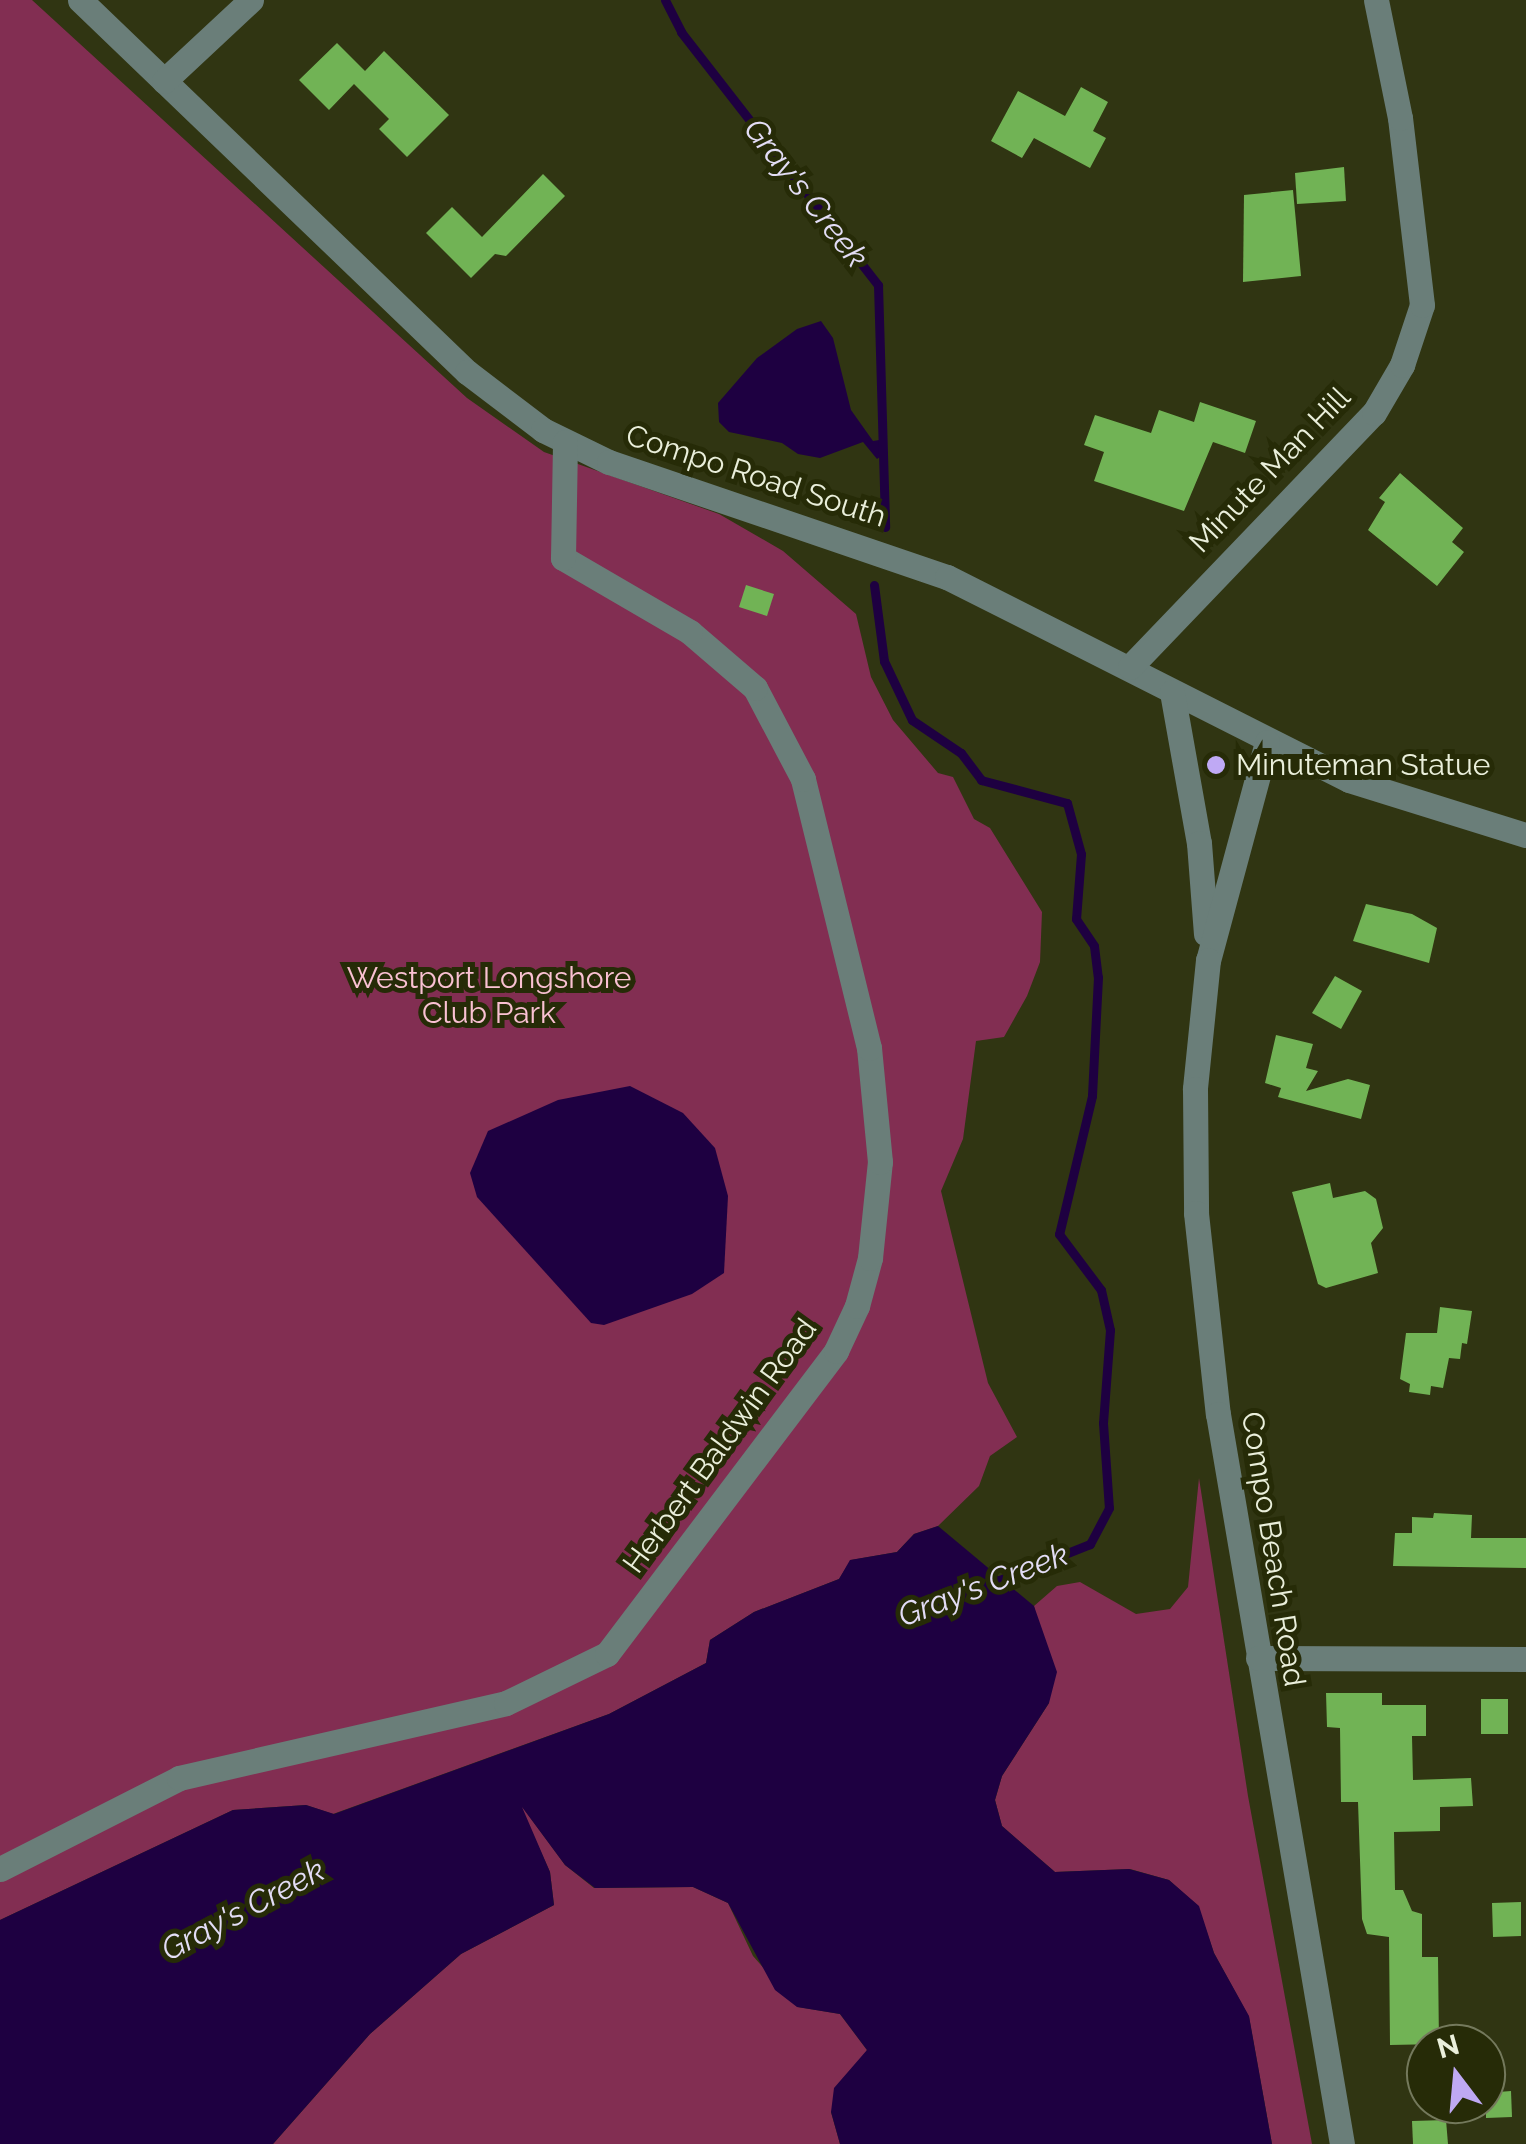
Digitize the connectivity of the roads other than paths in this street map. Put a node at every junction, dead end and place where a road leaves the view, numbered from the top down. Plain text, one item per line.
1 (80, 0) edge
2 (251, 0) edge
3 (1376, 0) edge
4 (164, 80) junction
5 (565, 442) junction
6 (1130, 667) junction
7 (1172, 692) junction
8 (1267, 742) junction
9 (1526, 835) edge
10 (1208, 960) junction
11 (1258, 1658) junction
12 (1526, 1659) edge
13 (0, 1868) edge
14 (1342, 2144) edge

1 - 4 street, Compo Road South
2 - 4 street
3 - 6 street, Minute Man Hill
4 - 5 street, Compo Road South
5 - 6 street, Compo Road South
5 - 13 street, Herbert Baldwin Road
6 - 7 street, Compo Road South
7 - 8 street, Compo Road South
7 - 10 street, Compo Beach Road
8 - 9 street, Compo Road South
8 - 10 street, Compo Beach Road
10 - 11 street, Compo Beach Road
11 - 12 street
11 - 14 street, Compo Beach Road

